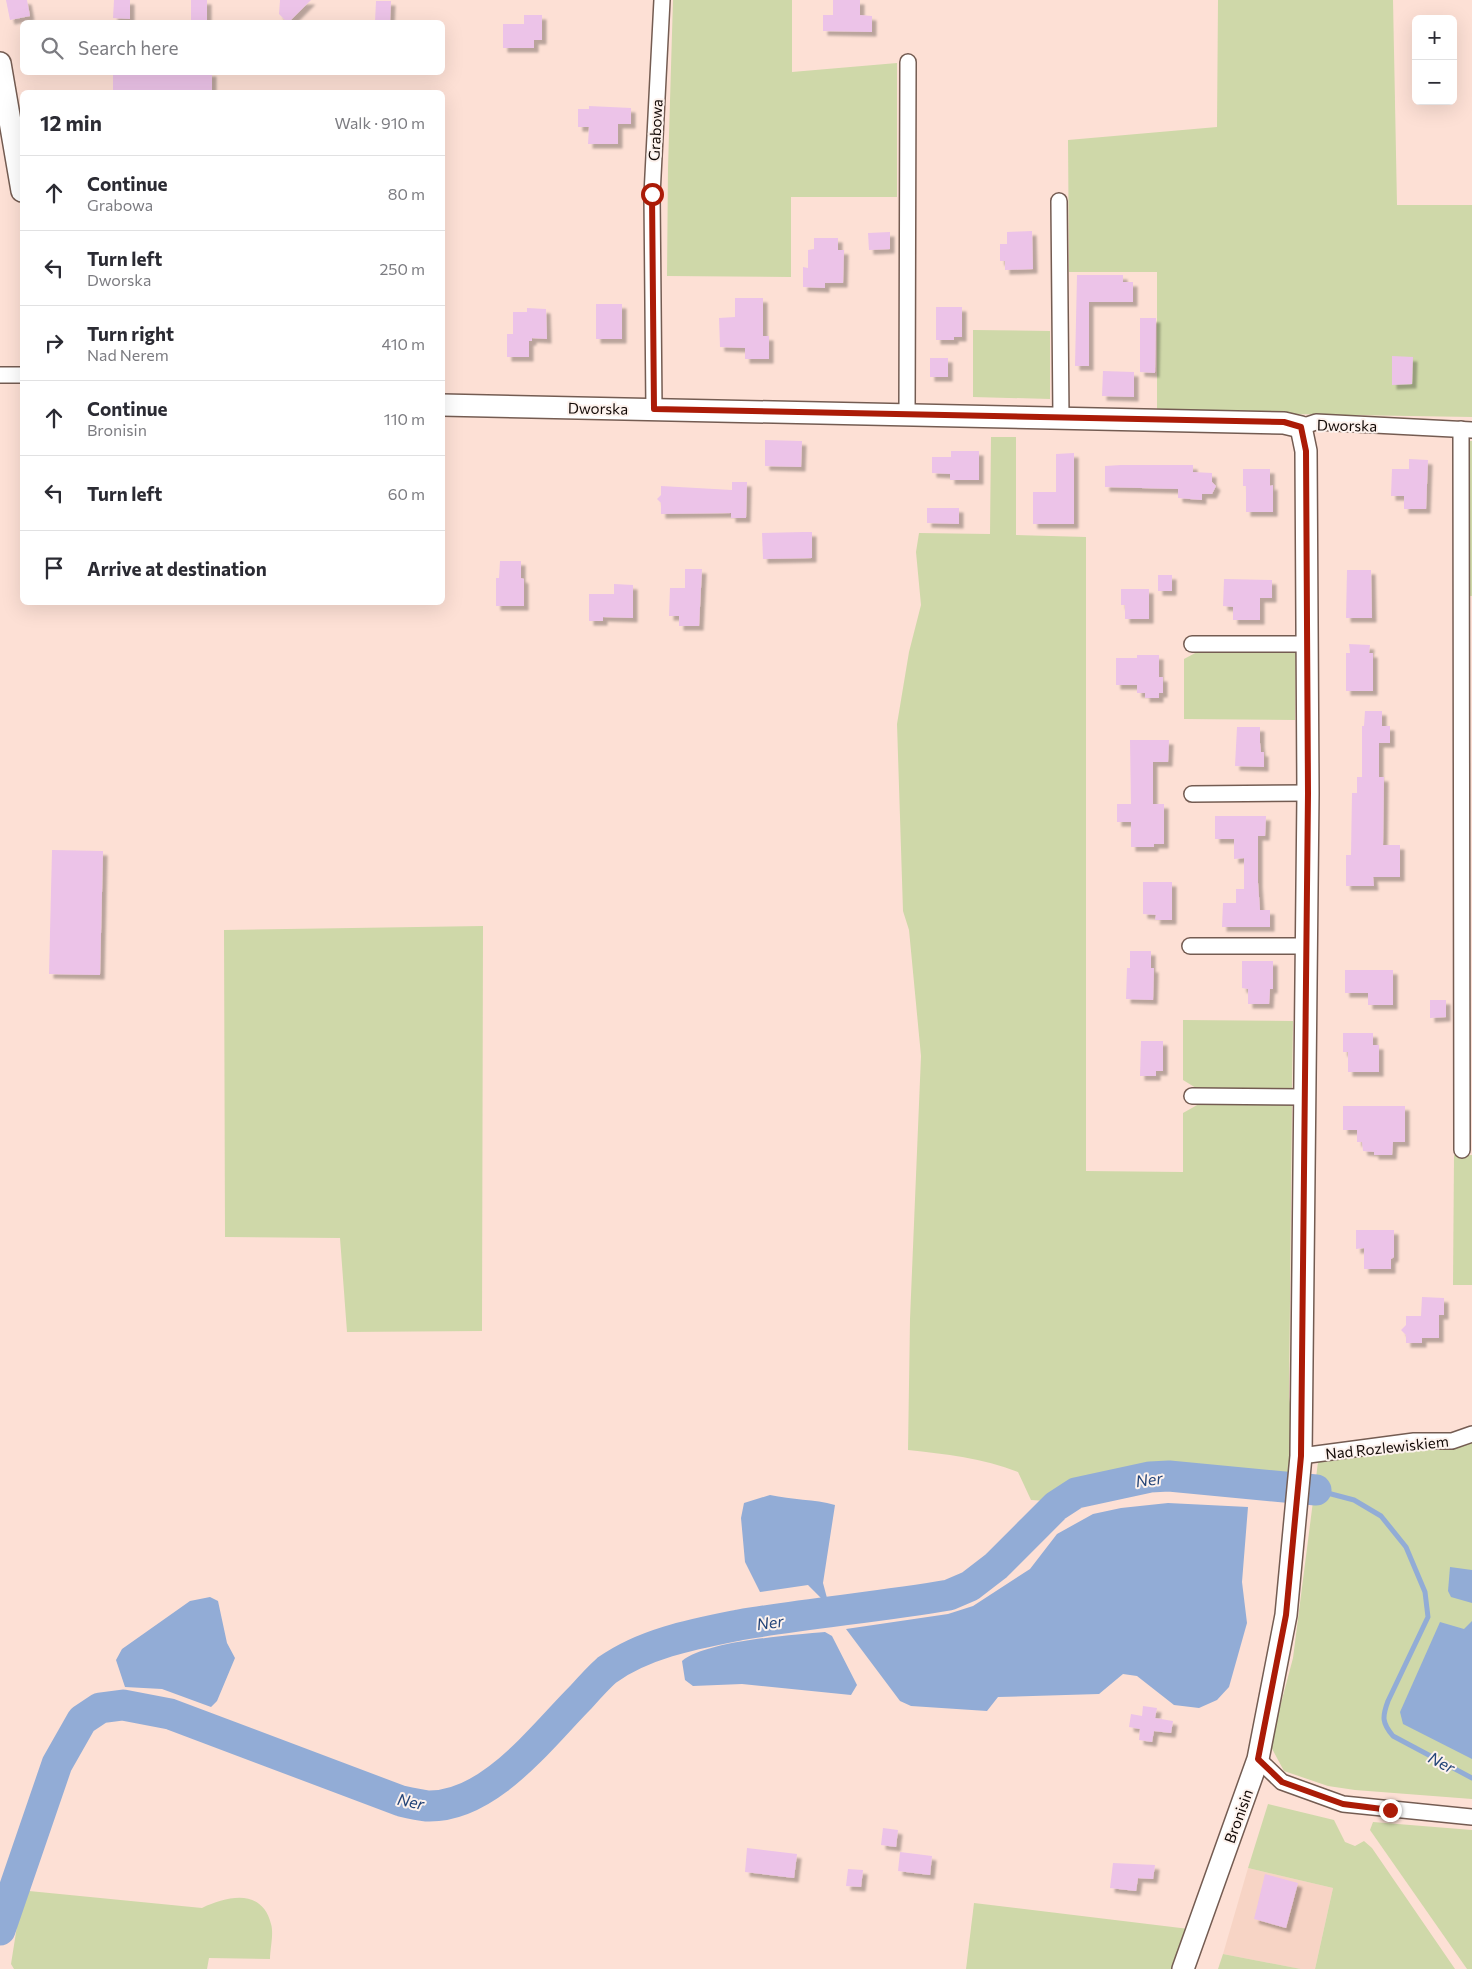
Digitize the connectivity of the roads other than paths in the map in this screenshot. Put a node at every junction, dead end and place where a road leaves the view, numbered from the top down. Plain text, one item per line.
1 (662, 0) edge
2 (908, 62) dead end
3 (0, 63) edge
4 (20, 179) edge
5 (1060, 201) dead end
6 (0, 375) edge
7 (20, 375) edge
8 (445, 405) edge
9 (654, 409) junction
10 (907, 415) junction
11 (1061, 418) junction
12 (1301, 427) junction
13 (1467, 430) edge
14 (1192, 644) dead end
15 (1308, 644) junction
16 (1308, 793) junction
17 (1192, 794) dead end
18 (1190, 946) dead end
19 (1306, 946) junction
20 (1192, 1096) dead end
21 (1304, 1097) junction
22 (1462, 1150) dead end
23 (1472, 1434) edge
24 (1301, 1456) junction
25 (1258, 1759) junction
26 (1472, 1817) edge
27 (1183, 1969) edge

1 - 9 street, Grabowa
2 - 10 street
3 - 4 street
5 - 11 street
6 - 7 street
8 - 9 street, Dworska
9 - 10 street, Dworska
10 - 11 street, Dworska
11 - 12 street, Dworska
12 - 13 street, Dworska
12 - 15 street, Bronisin
13 - 22 street
14 - 15 street
15 - 16 street, Bronisin
16 - 17 street
16 - 19 street, Bronisin
18 - 19 street
19 - 21 street, Bronisin
20 - 21 street
21 - 24 street, Bronisin
23 - 24 street, Nad Rozlewiskiem
24 - 25 street, Bronisin
25 - 26 street
25 - 27 street, Bronisin

